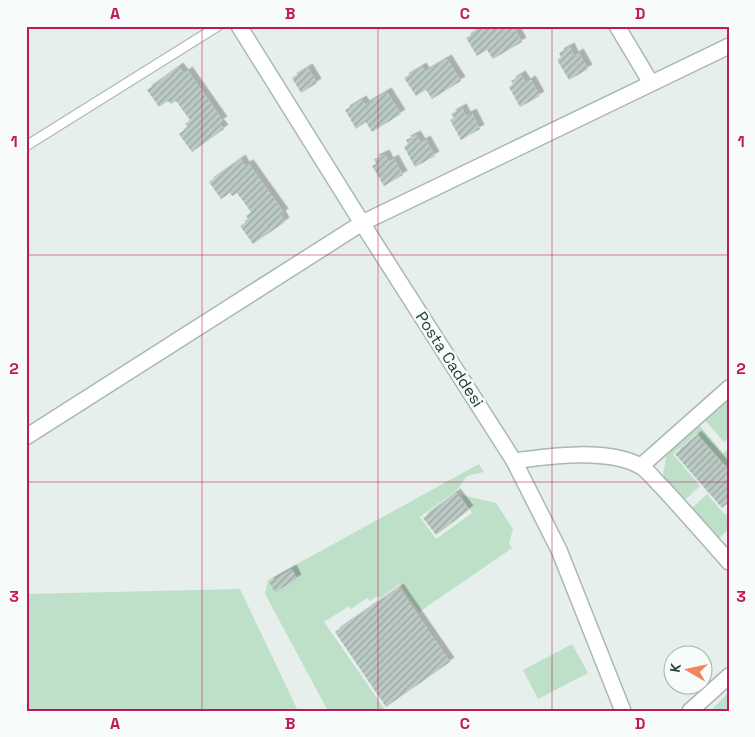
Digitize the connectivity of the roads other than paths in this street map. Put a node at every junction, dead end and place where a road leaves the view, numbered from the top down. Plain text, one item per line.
1 (218, 26) edge
2 (239, 26) edge
3 (617, 26) edge
4 (729, 46) edge
5 (651, 83) junction
6 (26, 146) edge
7 (362, 223) junction
8 (729, 388) edge
9 (26, 437) edge
10 (514, 461) junction
11 (641, 466) junction
12 (729, 562) edge
13 (729, 676) edge
14 (623, 711) edge
15 (690, 711) edge

1 - 6 lane
2 - 7 street, Posta Caddesi
3 - 5 street
4 - 5 street
5 - 7 street
7 - 9 street
7 - 10 street, Posta Caddesi
8 - 11 street
10 - 11 street
10 - 14 street, Posta Caddesi
11 - 12 street
13 - 15 street

